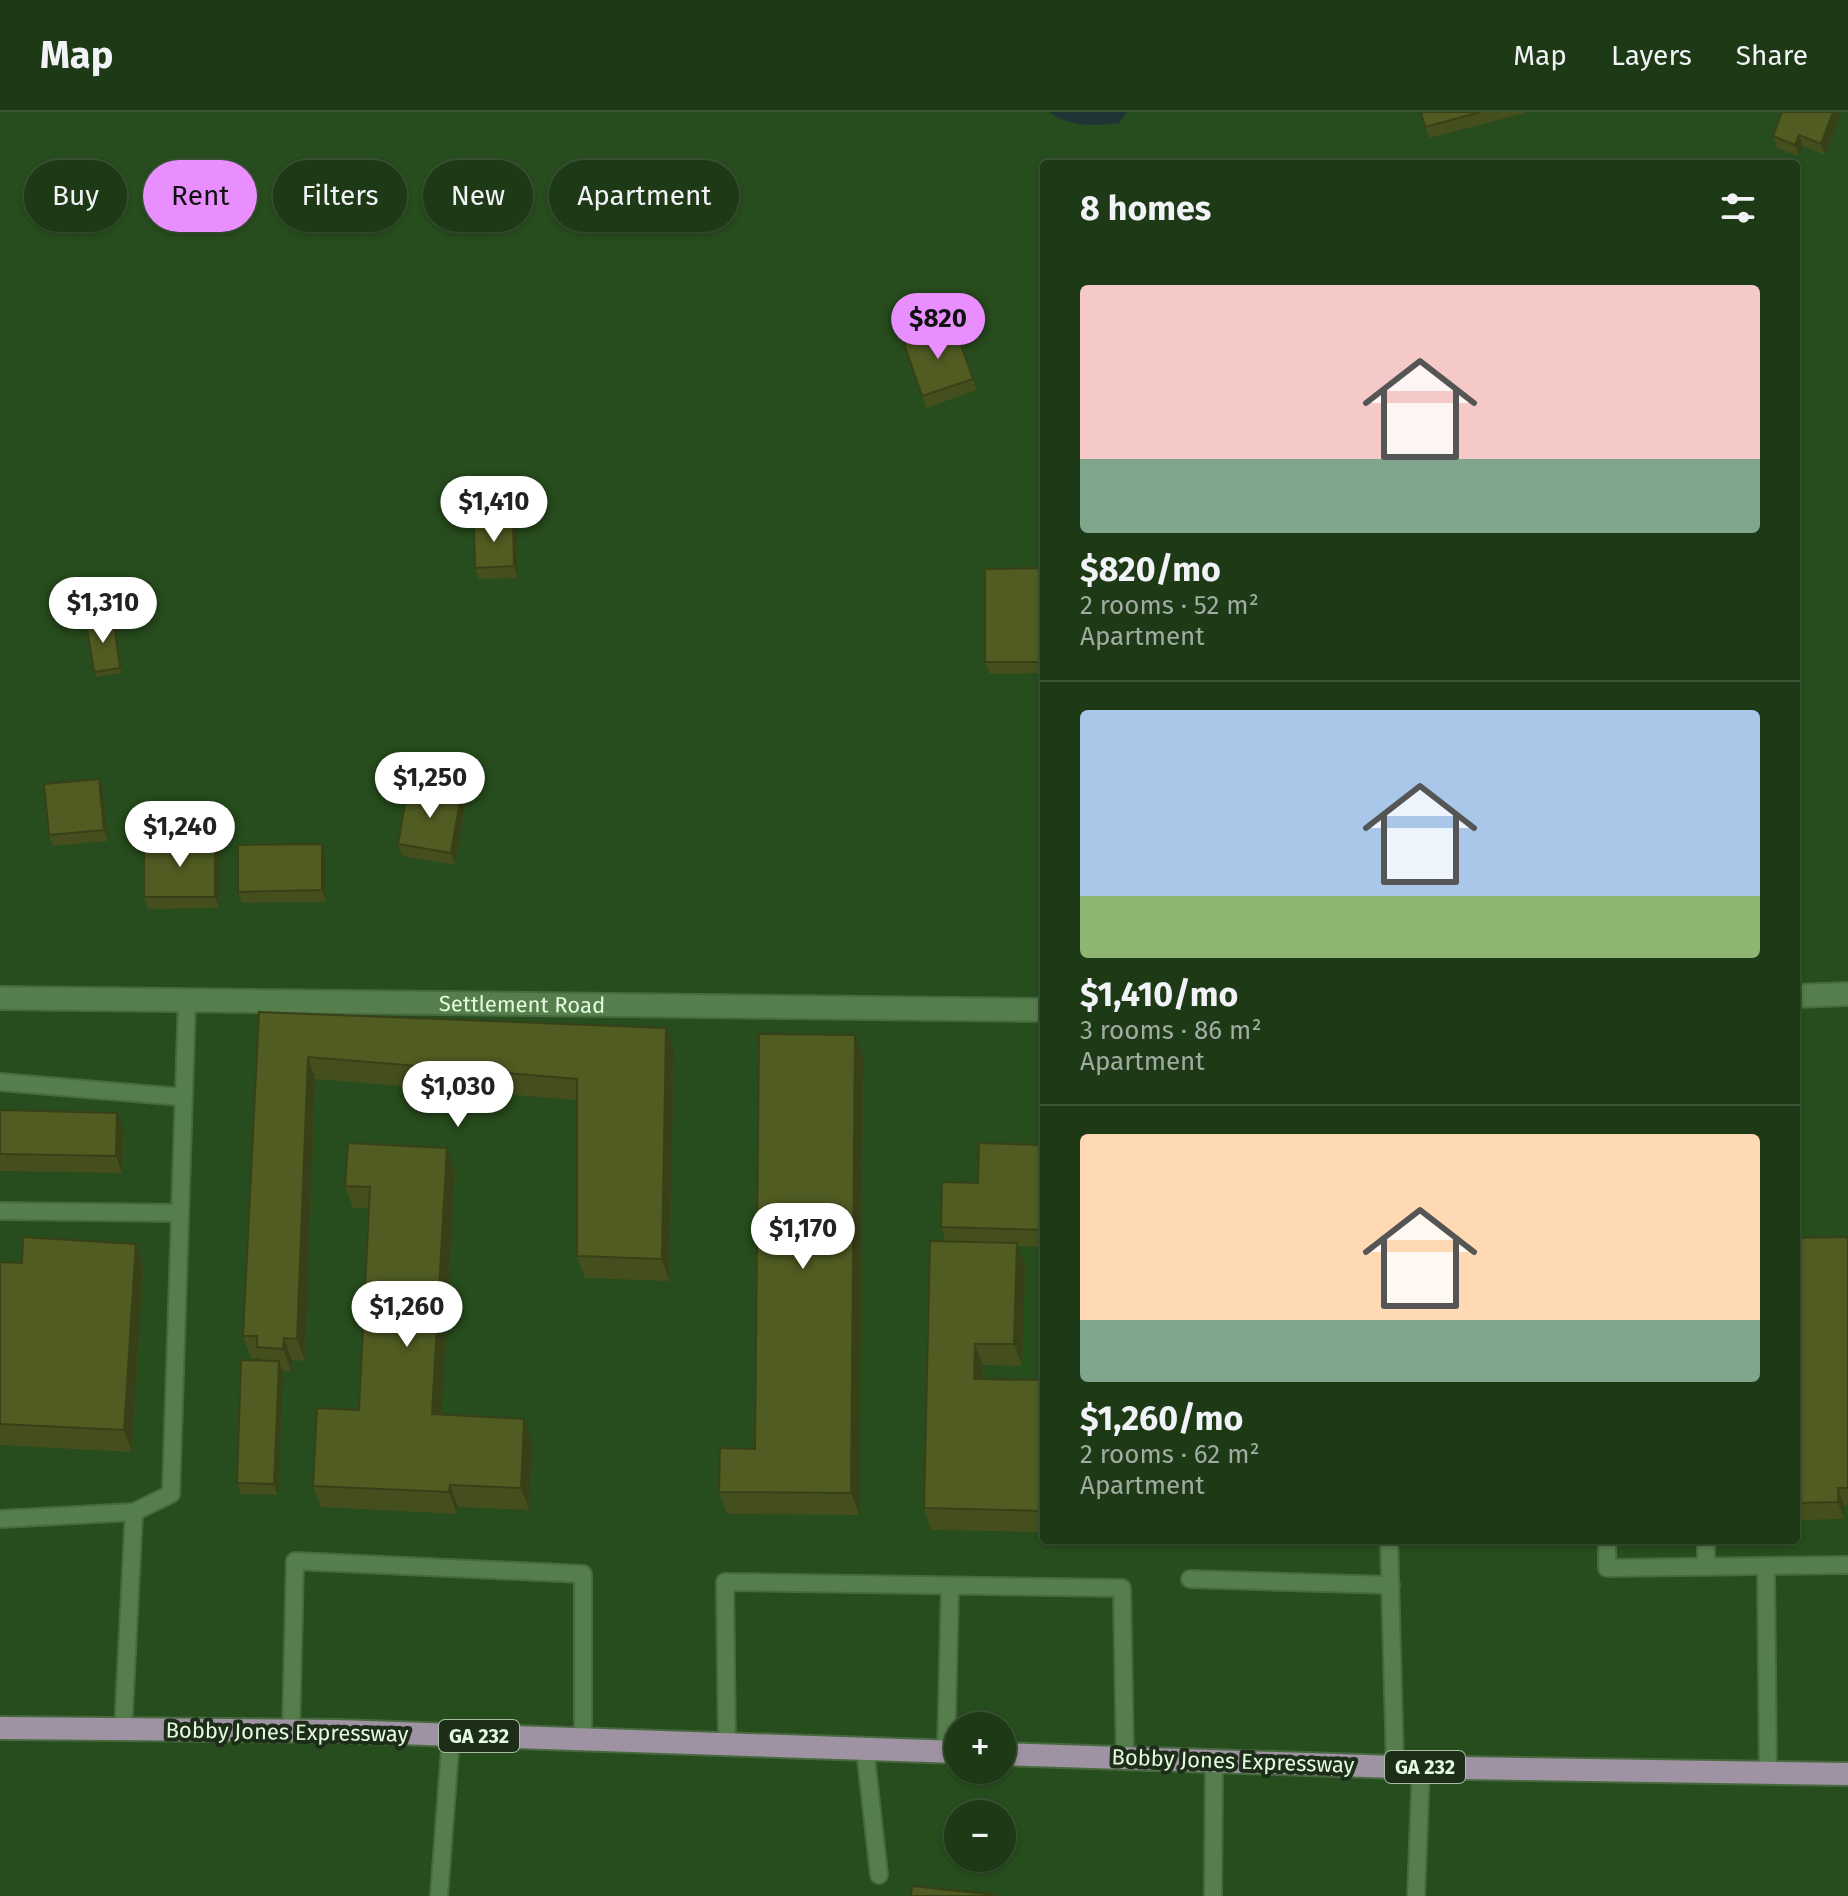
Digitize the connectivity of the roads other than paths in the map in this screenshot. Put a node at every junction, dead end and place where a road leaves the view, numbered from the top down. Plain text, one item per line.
1 (1848, 994) edge
2 (1800, 996) edge
3 (0, 998) edge
4 (187, 999) junction
5 (1040, 1010) edge
6 (0, 1082) edge
7 (182, 1097) junction
8 (0, 1211) edge
9 (180, 1213) junction
10 (134, 1512) junction
11 (0, 1519) edge
12 (1389, 1544) edge
13 (1607, 1544) edge
14 (1706, 1544) edge
15 (1848, 1565) edge
16 (1766, 1566) junction
17 (1706, 1567) junction
18 (1190, 1579) dead end
19 (1391, 1585) junction
20 (950, 1586) junction
21 (952, 1712) edge
22 (0, 1728) edge
23 (123, 1731) junction
24 (291, 1732) junction
25 (451, 1735) junction
26 (583, 1739) junction
27 (727, 1744) junction
28 (865, 1749) junction
29 (944, 1752) edge
30 (1016, 1754) edge
31 (1125, 1758) junction
32 (1214, 1760) junction
33 (1395, 1767) junction
34 (1421, 1767) junction
35 (1768, 1773) junction
36 (1848, 1774) edge
37 (879, 1875) dead end
38 (439, 1896) edge
39 (1213, 1896) edge
40 (1416, 1896) edge

1 - 2 street
3 - 4 street, Settlement Road
4 - 5 street, Settlement Road
4 - 7 lane
6 - 7 lane
7 - 9 lane
8 - 9 lane
9 - 10 lane
10 - 11 lane
10 - 23 lane
12 - 19 lane
13 - 17 lane
14 - 17 lane
15 - 16 lane
16 - 17 lane
16 - 35 lane
18 - 19 lane
19 - 33 lane
20 - 21 lane
20 - 27 lane
20 - 31 lane
22 - 23 main road, Bobby Jones Expressway / GA 232
23 - 24 main road, Bobby Jones Expressway / GA 232
24 - 25 main road, Bobby Jones Expressway / GA 232
24 - 26 lane
25 - 26 main road, Bobby Jones Expressway / GA 232
25 - 38 lane
26 - 27 main road, Bobby Jones Expressway / GA 232
27 - 28 main road, Bobby Jones Expressway / GA 232
28 - 29 main road, Bobby Jones Expressway / GA 232
28 - 37 lane
30 - 31 main road, Bobby Jones Expressway / GA 232
31 - 32 main road, Bobby Jones Expressway / GA 232
32 - 33 main road, Bobby Jones Expressway / GA 232
32 - 39 lane
33 - 34 main road, Bobby Jones Expressway / GA 232
34 - 35 main road, Bobby Jones Expressway / GA 232
34 - 40 lane
35 - 36 main road, Bobby Jones Expressway / GA 232

